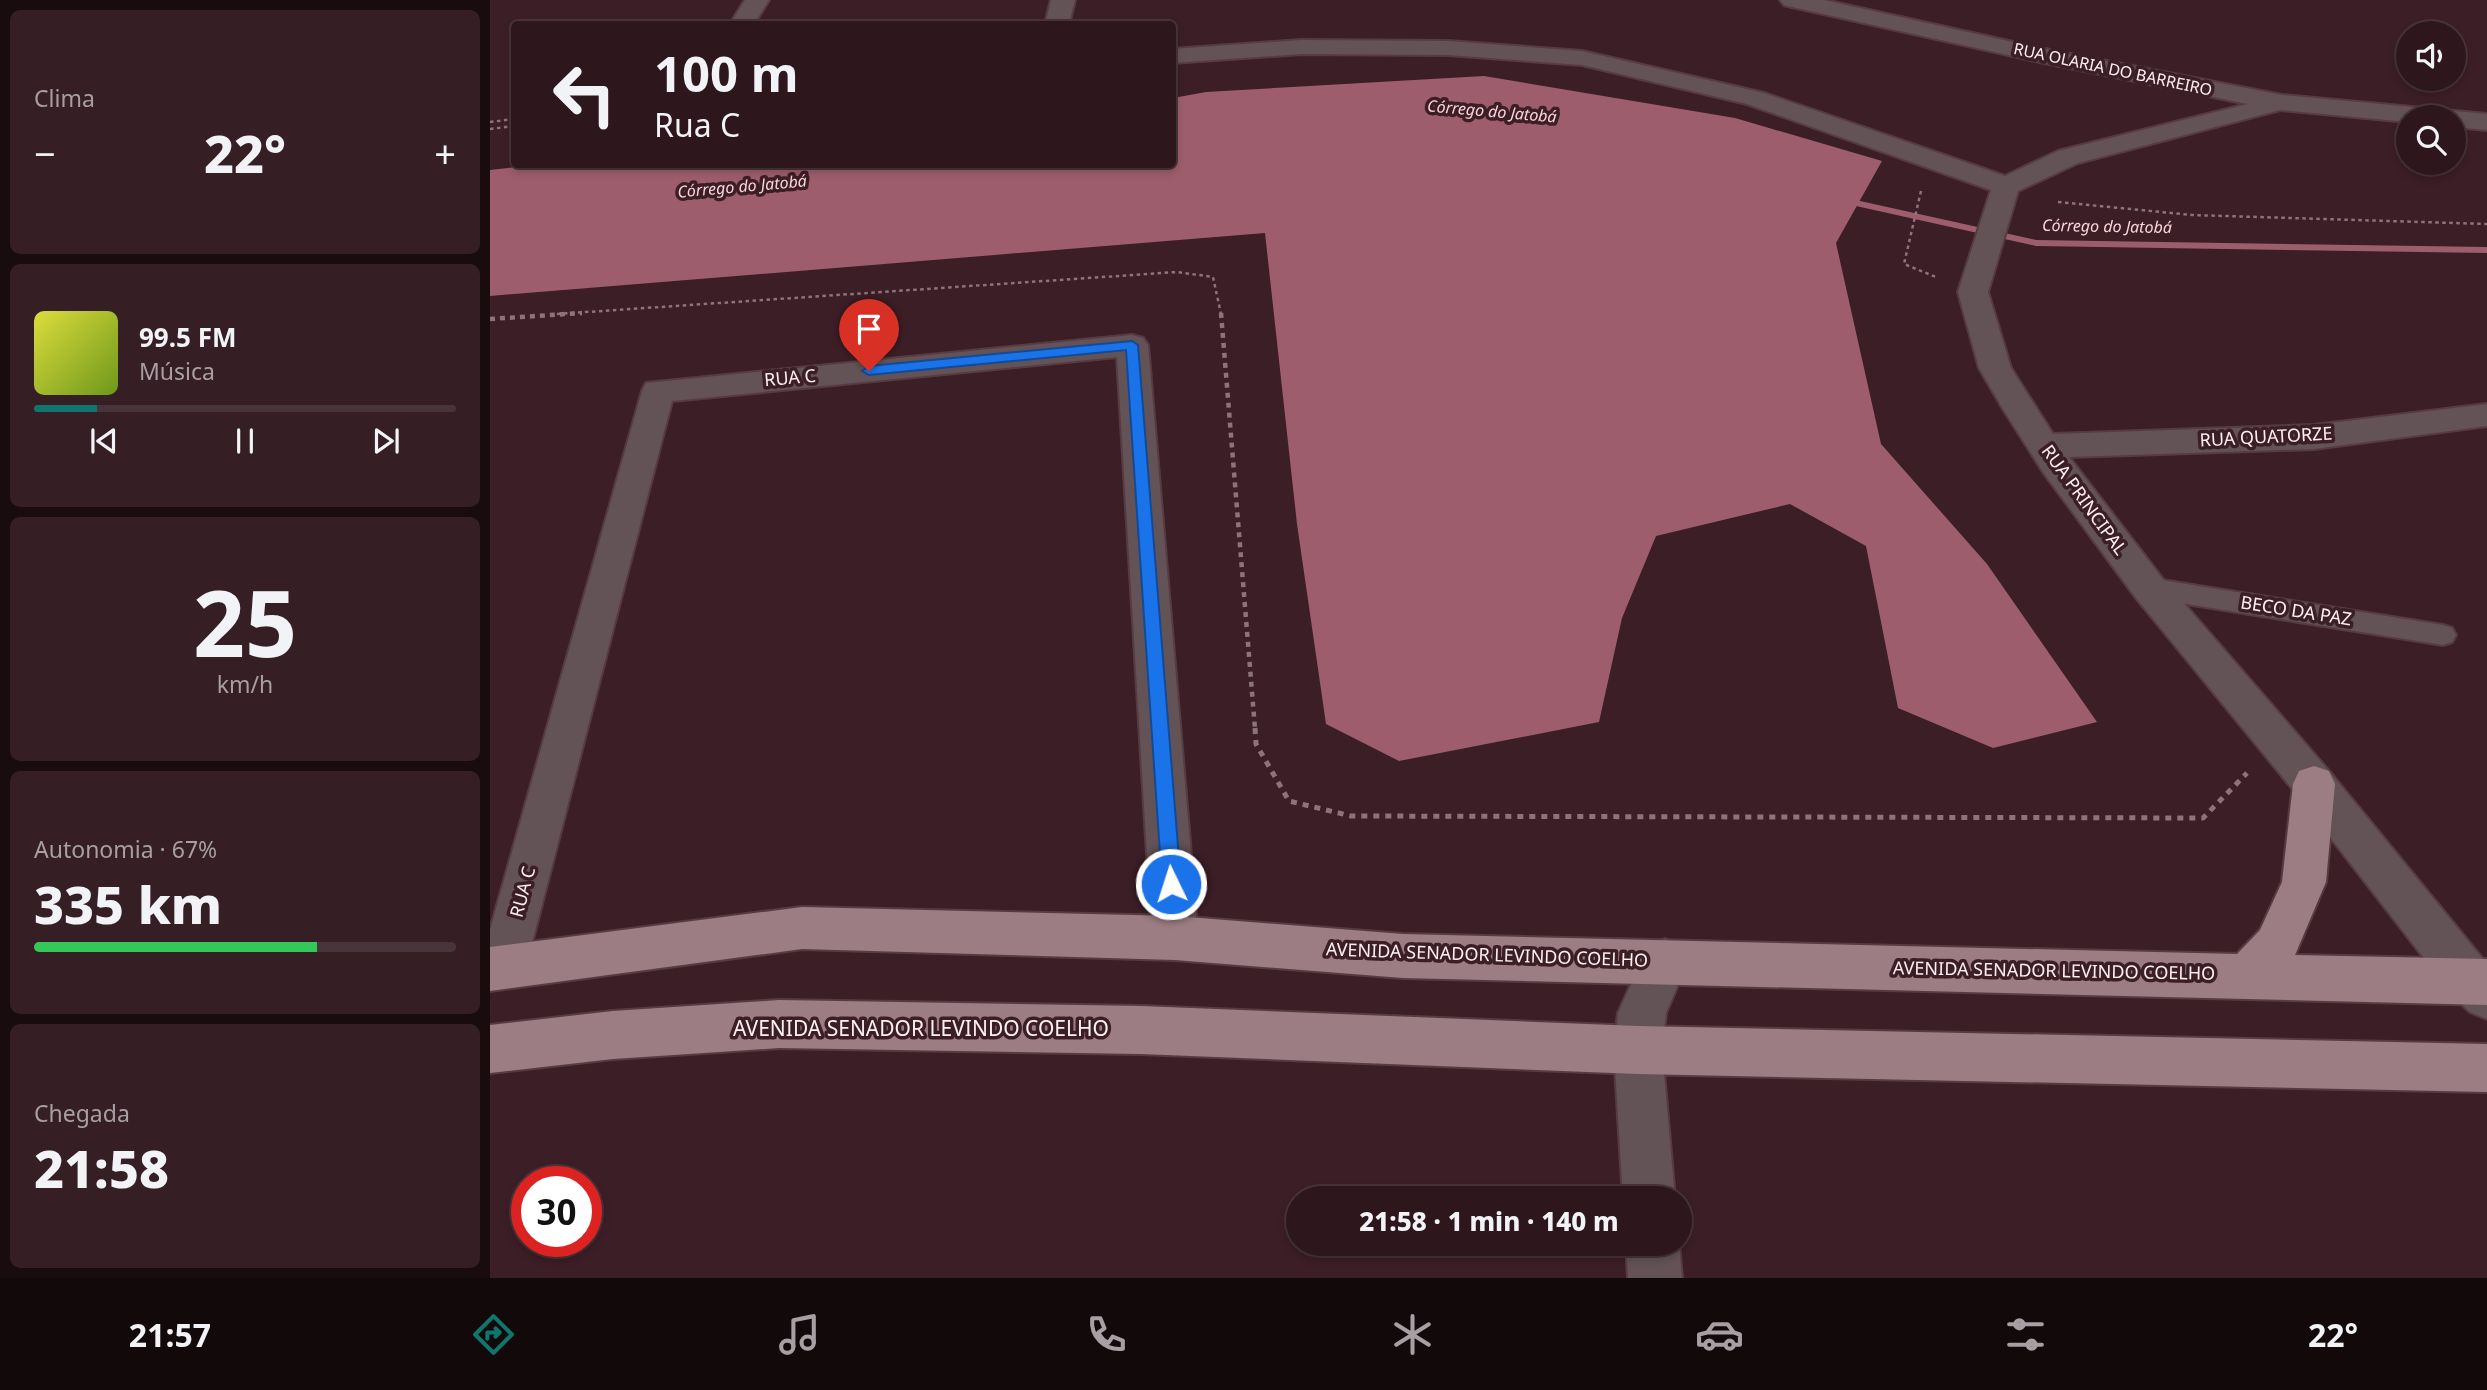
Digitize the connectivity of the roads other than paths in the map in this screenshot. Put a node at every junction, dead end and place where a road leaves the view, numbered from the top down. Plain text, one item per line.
1 (757, 0) edge
2 (1063, 0) edge
3 (1792, 0) edge
4 (743, 21) edge
5 (1058, 21) edge
6 (1176, 56) edge
7 (2283, 103) junction
8 (2396, 113) edge
9 (2466, 120) edge
10 (2487, 122) edge
11 (2003, 196) junction
12 (2487, 415) edge
13 (2044, 446) junction
14 (2149, 588) junction
15 (2443, 635) dead end
16 (2314, 784) junction
17 (1175, 938) junction
18 (1665, 961) junction
19 (497, 967) edge
20 (2247, 976) junction
21 (2482, 987) edge
22 (490, 1049) edge
23 (1638, 1050) junction
24 (2487, 1068) edge
25 (1648, 1186) edge
26 (1653, 1256) edge
27 (1655, 1278) edge

1 - 4 street
2 - 5 street
3 - 7 street, RUA OLARIA DO BARREIRO
6 - 11 street
7 - 8 street, RUA OLARIA DO BARREIRO
7 - 11 street
9 - 10 street
11 - 13 street, RUA PRINCIPAL
12 - 13 street, RUA QUATORZE
13 - 14 street, RUA PRINCIPAL
14 - 15 lane, BECO DA PAZ
14 - 16 street, RUA PRINCIPAL
16 - 20 main road
16 - 21 street, RUA PRINCIPAL
17 - 18 main road, AVENIDA SENADOR LEVINDO COELHO
17 - 19 main road, AVENIDA SENADOR LEVINDO COELHO
17 - 19 street, RUA C
18 - 20 main road, AVENIDA SENADOR LEVINDO COELHO
18 - 23 street
20 - 21 main road, AVENIDA SENADOR LEVINDO COELHO
22 - 23 main road, AVENIDA SENADOR LEVINDO COELHO
23 - 24 main road, AVENIDA SENADOR LEVINDO COELHO
23 - 25 street
26 - 27 street

